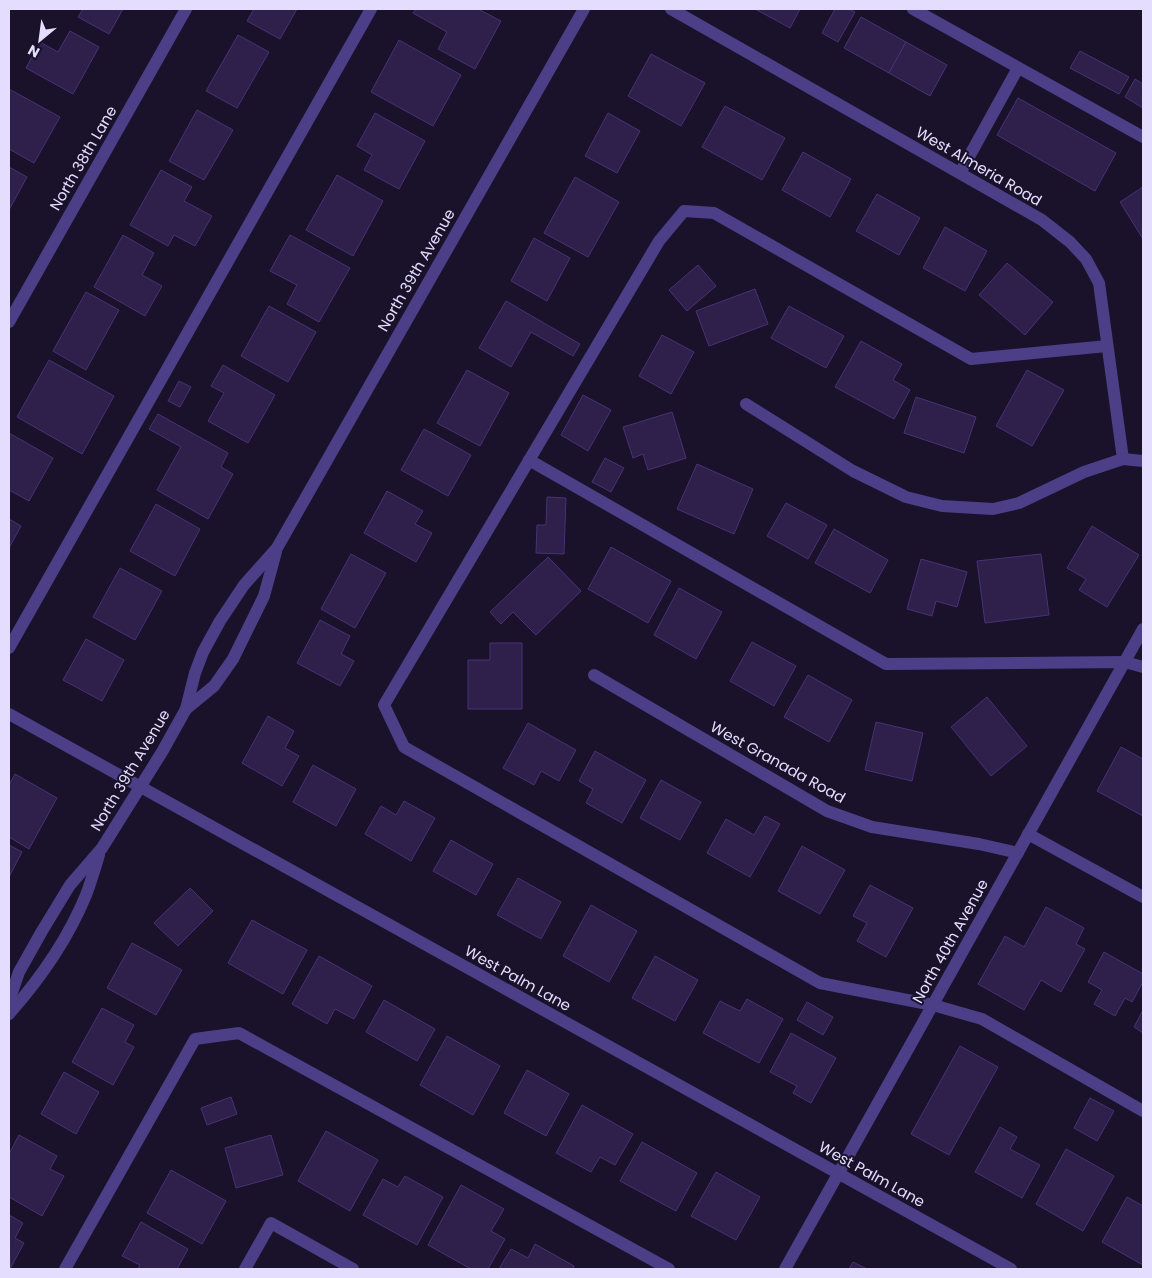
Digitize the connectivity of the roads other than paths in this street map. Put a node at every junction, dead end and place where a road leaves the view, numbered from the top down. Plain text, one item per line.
1 (186, 9) edge
2 (372, 9) edge
3 (584, 9) edge
4 (671, 9) edge
5 (913, 9) edge
6 (1018, 68) junction
7 (1143, 137) edge
8 (960, 173) junction
9 (9, 322) edge
10 (1107, 346) junction
11 (746, 404) dead end
12 (1123, 459) junction
13 (529, 460) junction
14 (1143, 461) edge
15 (277, 548) junction
16 (1143, 629) edge
17 (9, 648) edge
18 (1125, 662) junction
19 (1143, 667) edge
20 (594, 675) dead end
21 (186, 709) junction
22 (9, 714) edge
23 (140, 786) junction
24 (1028, 834) junction
25 (102, 848) junction
26 (1018, 853) junction
27 (1143, 897) edge
28 (9, 1001) edge
29 (933, 1005) junction
30 (9, 1014) edge
31 (1143, 1111) edge
32 (838, 1174) junction
33 (65, 1269) edge
34 (246, 1269) edge
35 (353, 1269) edge
36 (669, 1269) edge
37 (785, 1269) edge
38 (1011, 1269) edge

1 - 9 street, North 38th Lane
2 - 17 street
3 - 15 street, North 39th Avenue
4 - 8 street, West Almeria Road
5 - 6 street
6 - 7 street
6 - 8 street
8 - 10 street, West Almeria Road
10 - 12 street, West Almeria Road
10 - 13 street
11 - 12 street
12 - 14 street
13 - 18 street
13 - 29 street
15 - 21 street, North 39th Avenue
15 - 21 street, North 39th Avenue
16 - 18 street, North 40th Avenue
18 - 19 street
18 - 24 street, North 40th Avenue
20 - 26 street, West Granada Road
21 - 23 street, North 39th Avenue
22 - 23 street, West Palm Lane
23 - 25 street, North 39th Avenue
23 - 32 street, West Palm Lane
24 - 26 street, North 40th Avenue
24 - 27 street
25 - 28 street, North 39th Avenue
25 - 30 street, North 39th Avenue
26 - 29 street, North 40th Avenue
29 - 31 street
29 - 32 street, North 40th Avenue
32 - 37 street, North 40th Avenue
32 - 38 street, West Palm Lane
33 - 36 street
34 - 35 street

